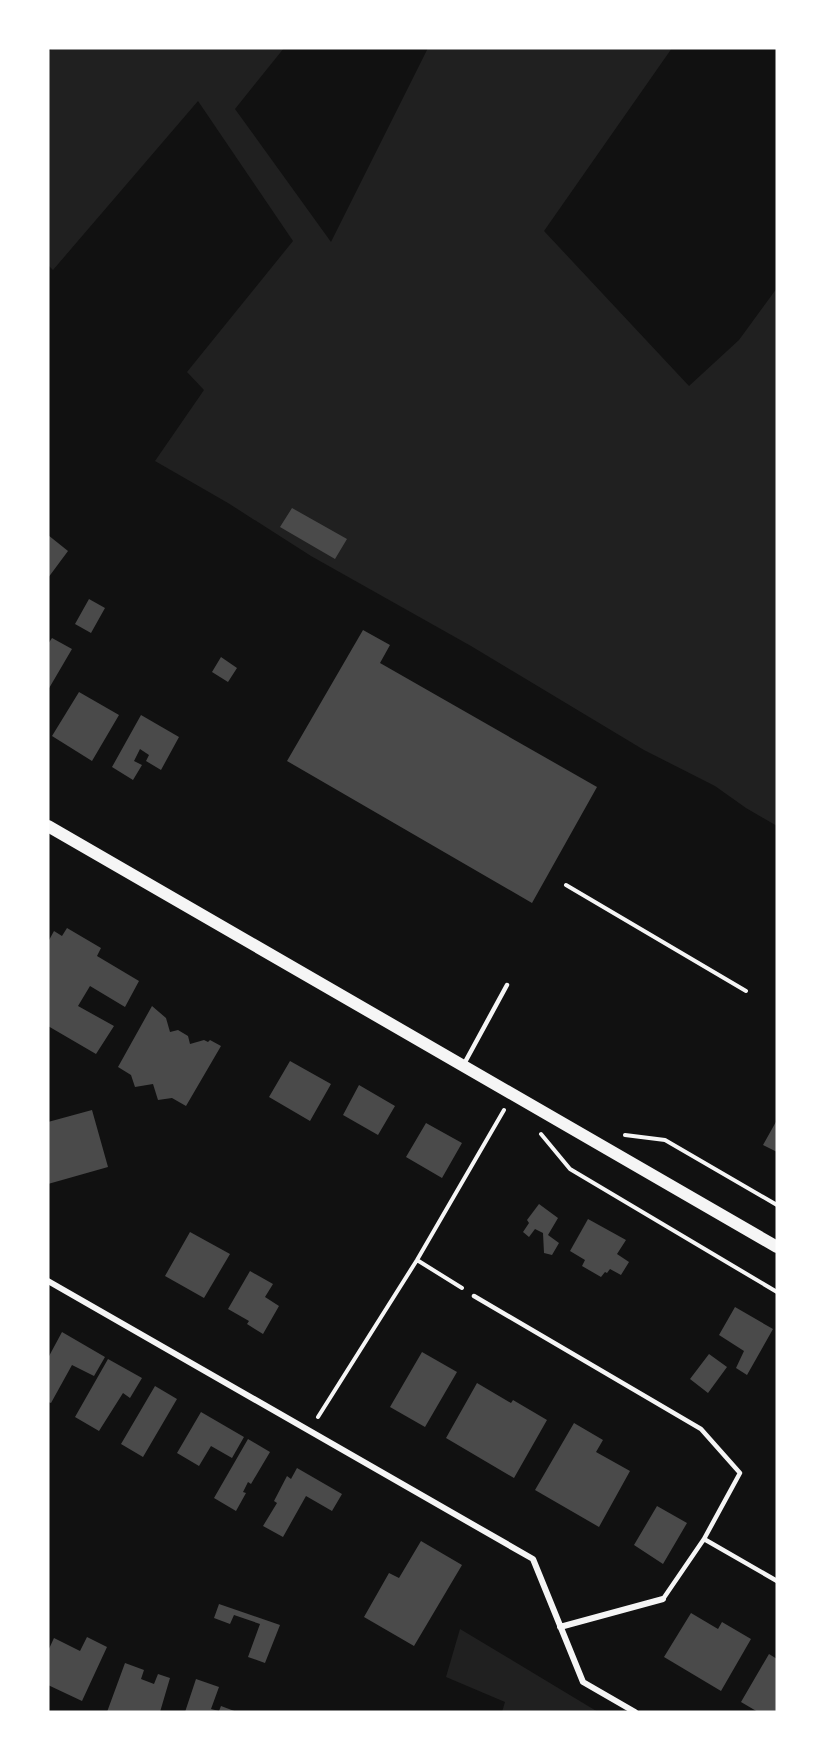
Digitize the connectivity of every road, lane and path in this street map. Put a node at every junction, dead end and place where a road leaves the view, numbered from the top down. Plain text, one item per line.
1 (48, 826) edge
2 (566, 885) dead end
3 (507, 985) dead end
4 (746, 991) dead end
5 (462, 1066) junction
6 (512, 1096) junction
7 (524, 1101) junction
8 (617, 1134) dead end
9 (777, 1205) edge
10 (777, 1247) edge
11 (417, 1260) junction
12 (48, 1281) edge
13 (777, 1292) edge
14 (474, 1296) joint
15 (310, 1430) junction
16 (704, 1539) junction
17 (777, 1581) edge
18 (663, 1599) joint
19 (560, 1627) junction
20 (635, 1712) edge

1 - 5 main road
2 - 4 path
3 - 5 lane
5 - 6 main road
6 - 7 main road
6 - 11 path
7 - 10 main road
7 - 13 path
8 - 9 path
11 - 14 path
11 - 15 path
12 - 15 street
14 - 16 lane
15 - 19 street
16 - 17 lane
16 - 18 lane
18 - 19 street
19 - 20 street

